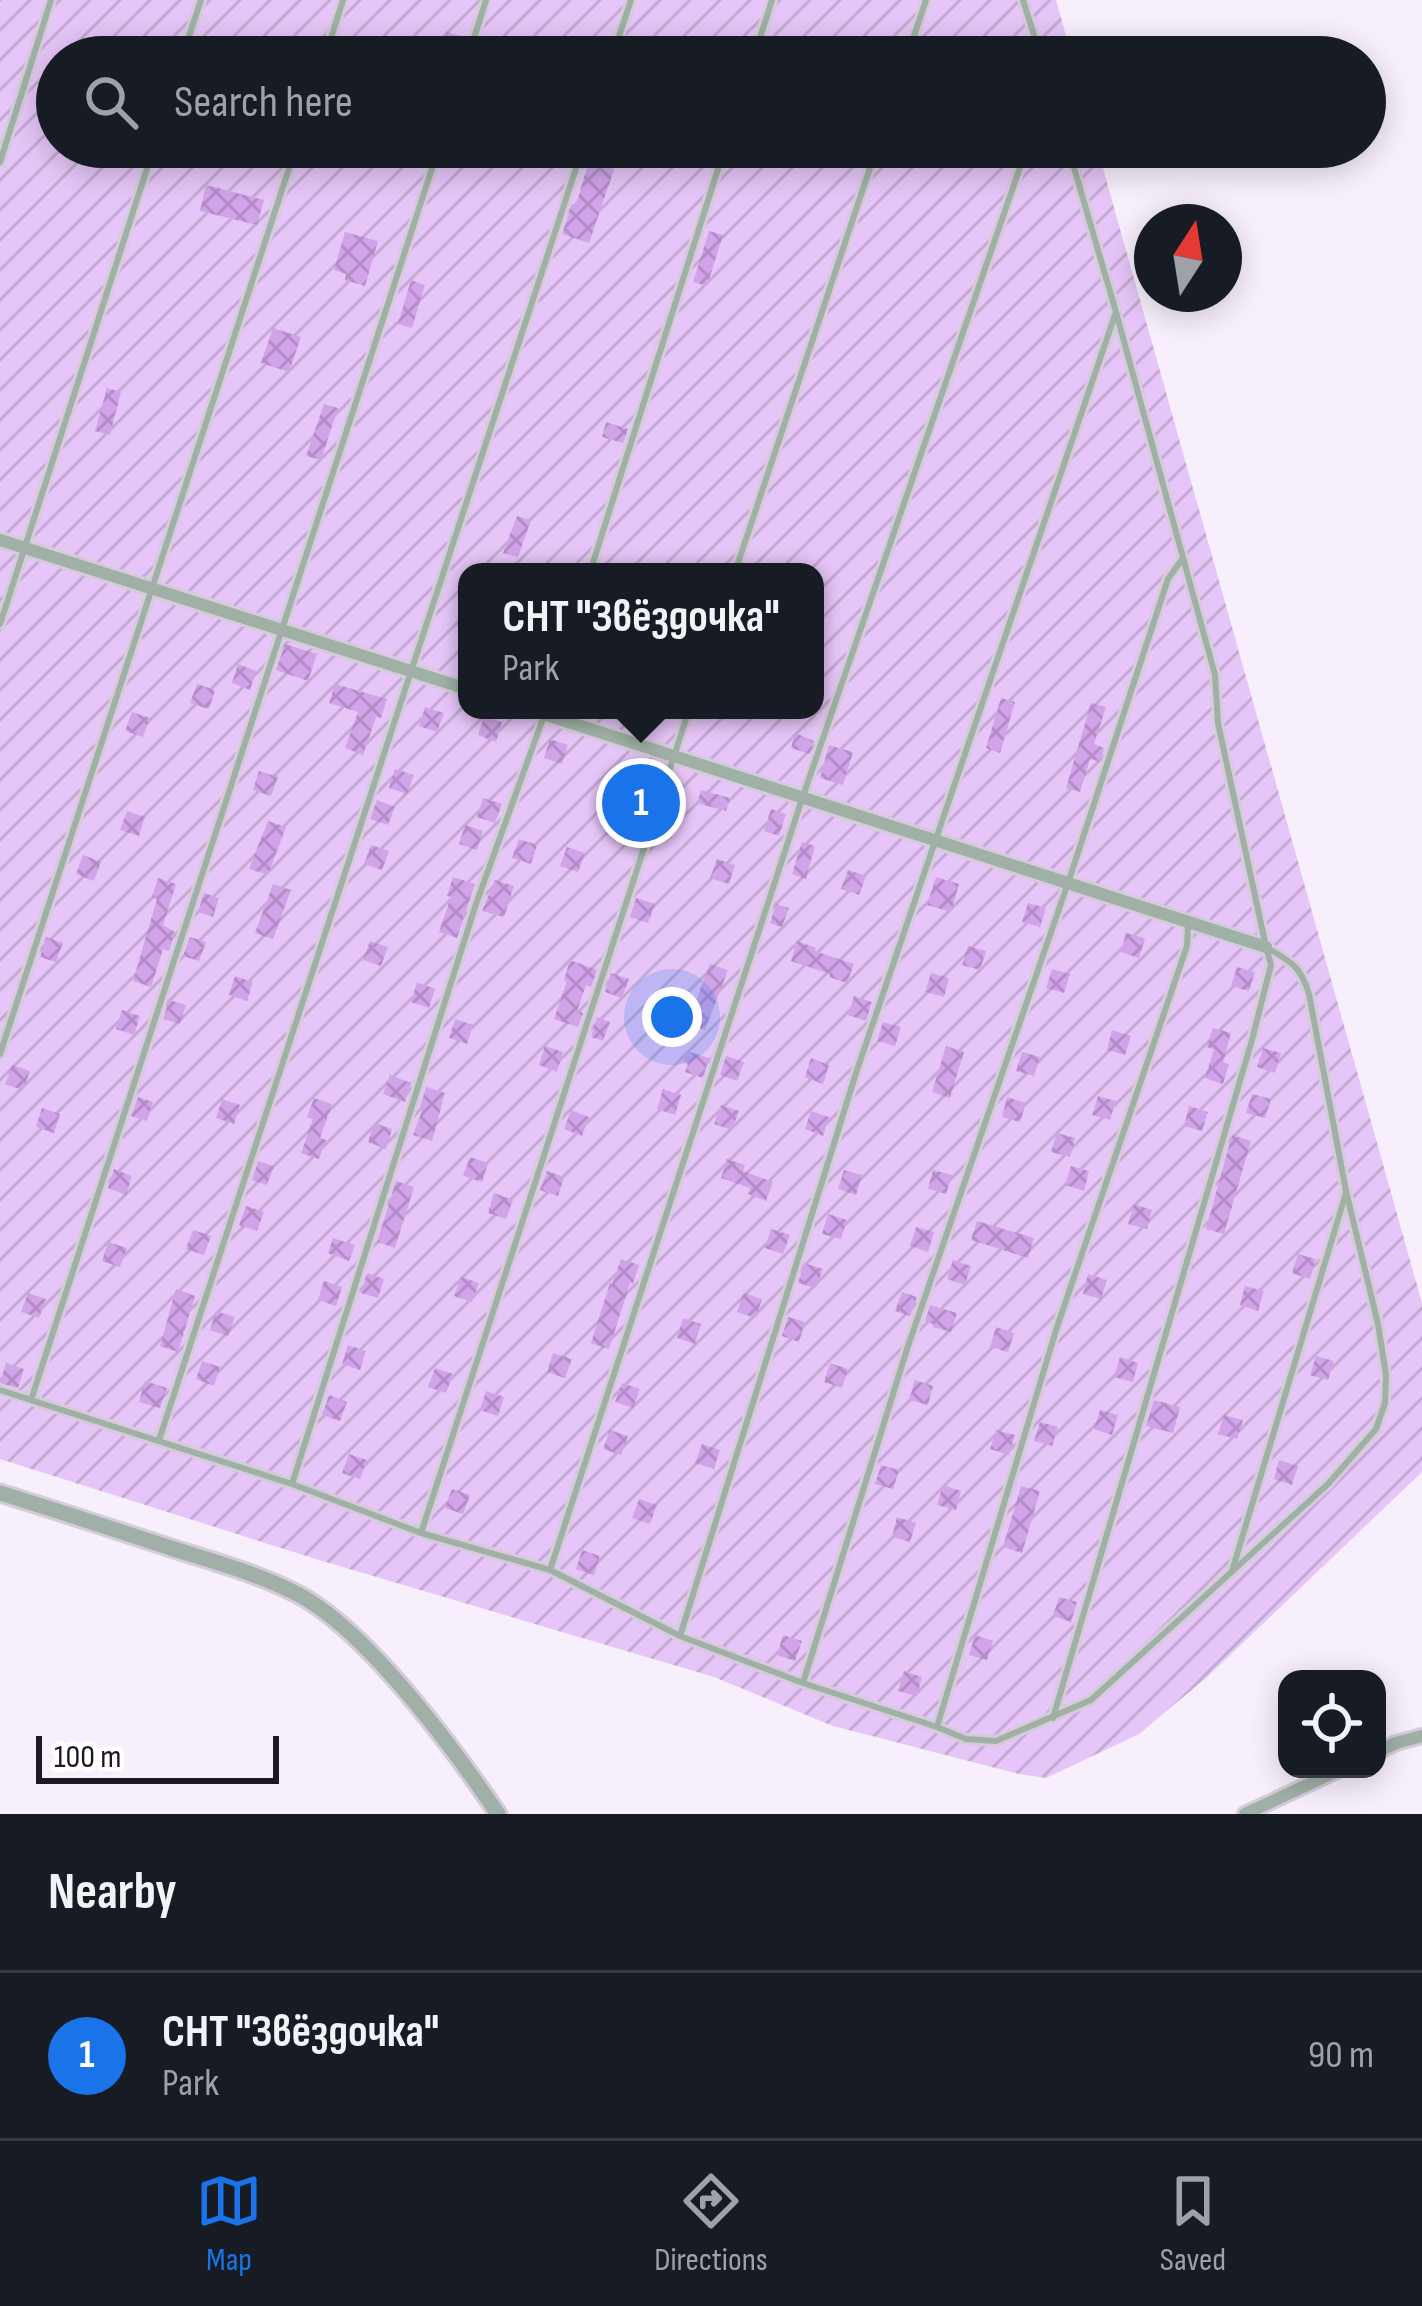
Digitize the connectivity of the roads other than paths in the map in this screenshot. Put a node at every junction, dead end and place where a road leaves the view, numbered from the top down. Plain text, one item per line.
1 (51, 0) edge
2 (201, 0) edge
3 (344, 0) edge
4 (486, 0) edge
5 (631, 0) edge
6 (772, 0) edge
7 (926, 0) edge
8 (1023, 0) edge
9 (40, 36) edge
10 (189, 36) edge
11 (332, 36) edge
12 (475, 36) edge
13 (619, 36) edge
14 (761, 36) edge
15 (914, 36) edge
16 (1034, 36) edge
17 (36, 47) edge
18 (0, 161) edge
19 (147, 168) edge
20 (289, 168) edge
21 (432, 168) edge
22 (576, 168) edge
23 (718, 168) edge
24 (870, 168) edge
25 (1020, 168) edge
26 (1074, 168) edge
27 (1116, 312) junction
28 (0, 540) edge
29 (25, 549) junction
30 (1183, 558) junction
31 (593, 563) edge
32 (738, 563) edge
33 (154, 589) junction
34 (0, 624) edge
35 (282, 630) junction
36 (412, 671) junction
37 (458, 686) edge
38 (538, 719) edge
39 (561, 719) edge
40 (685, 719) edge
41 (673, 757) junction
42 (802, 799) junction
43 (935, 841) junction
44 (1068, 883) junction
45 (1188, 921) junction
46 (1266, 946) junction
47 (0, 1054) edge
48 (1346, 1191) junction
49 (0, 1390) edge
50 (32, 1400) junction
51 (158, 1441) junction
52 (292, 1484) junction
53 (0, 1493) edge
54 (421, 1533) junction
55 (550, 1570) junction
56 (1232, 1575) junction
57 (680, 1636) junction
58 (803, 1683) junction
59 (1053, 1718) junction
60 (938, 1726) junction
61 (1422, 1736) edge
62 (1386, 1748) edge
63 (1322, 1778) edge
64 (498, 1814) edge
65 (1245, 1814) edge

1 - 9 lane
2 - 10 lane
3 - 11 lane
4 - 12 lane
5 - 13 lane
6 - 14 lane
7 - 15 lane
8 - 16 lane
17 - 18 lane
19 - 29 lane
20 - 33 lane
21 - 35 lane
22 - 36 lane
23 - 31 lane
24 - 32 lane
25 - 42 lane
26 - 27 lane
27 - 30 lane
27 - 43 lane
28 - 29 street
29 - 33 street
29 - 34 lane
30 - 44 lane
30 - 46 lane
33 - 35 street
33 - 47 lane
35 - 36 street
35 - 50 lane
36 - 37 street
36 - 51 lane
38 - 52 lane
39 - 41 street
40 - 41 lane
41 - 42 street
41 - 54 lane
42 - 43 street
42 - 55 lane
43 - 44 street
43 - 57 lane
44 - 45 street
44 - 58 lane
45 - 46 street
45 - 60 lane
46 - 48 lane
46 - 59 lane
48 - 56 lane
48 - 56 lane
49 - 50 lane
50 - 51 lane
51 - 52 lane
52 - 54 lane
53 - 64 street
54 - 55 lane
55 - 57 lane
56 - 59 lane
57 - 58 lane
58 - 60 lane
59 - 60 lane
61 - 62 street
63 - 65 street

